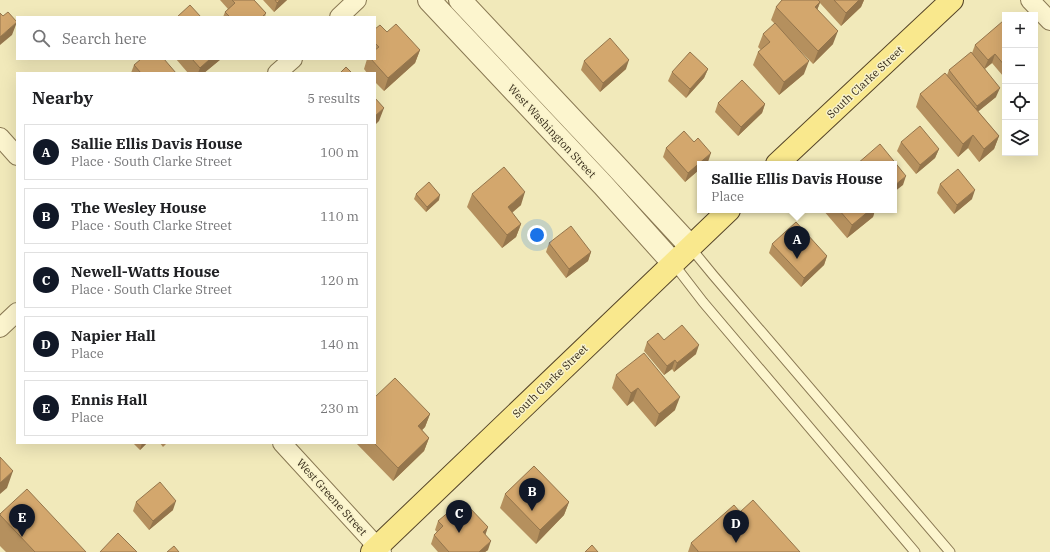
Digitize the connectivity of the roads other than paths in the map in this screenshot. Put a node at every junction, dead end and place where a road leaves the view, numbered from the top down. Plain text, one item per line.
1 (357, 0) edge
2 (428, 0) edge
3 (460, 0) edge
4 (952, 0) edge
5 (1030, 0) edge
6 (340, 16) edge
7 (1050, 21) edge
8 (292, 60) edge
9 (278, 72) edge
10 (0, 138) edge
11 (16, 155) edge
12 (781, 161) edge
13 (725, 213) edge
14 (690, 246) junction
15 (673, 263) junction
16 (16, 313) edge
17 (0, 328) edge
18 (283, 444) edge
19 (377, 550) edge
20 (915, 552) edge
21 (950, 552) edge

1 - 6 street
2 - 15 street, West Washington Street
3 - 14 street, West Washington Street
4 - 12 main road, South Clarke Street
5 - 7 street
8 - 9 street
10 - 11 street
13 - 14 main road, South Clarke Street
14 - 15 main road, South Clarke Street
14 - 21 lane
15 - 19 main road, South Clarke Street
15 - 20 lane
16 - 17 street
18 - 19 street, West Greene Street

